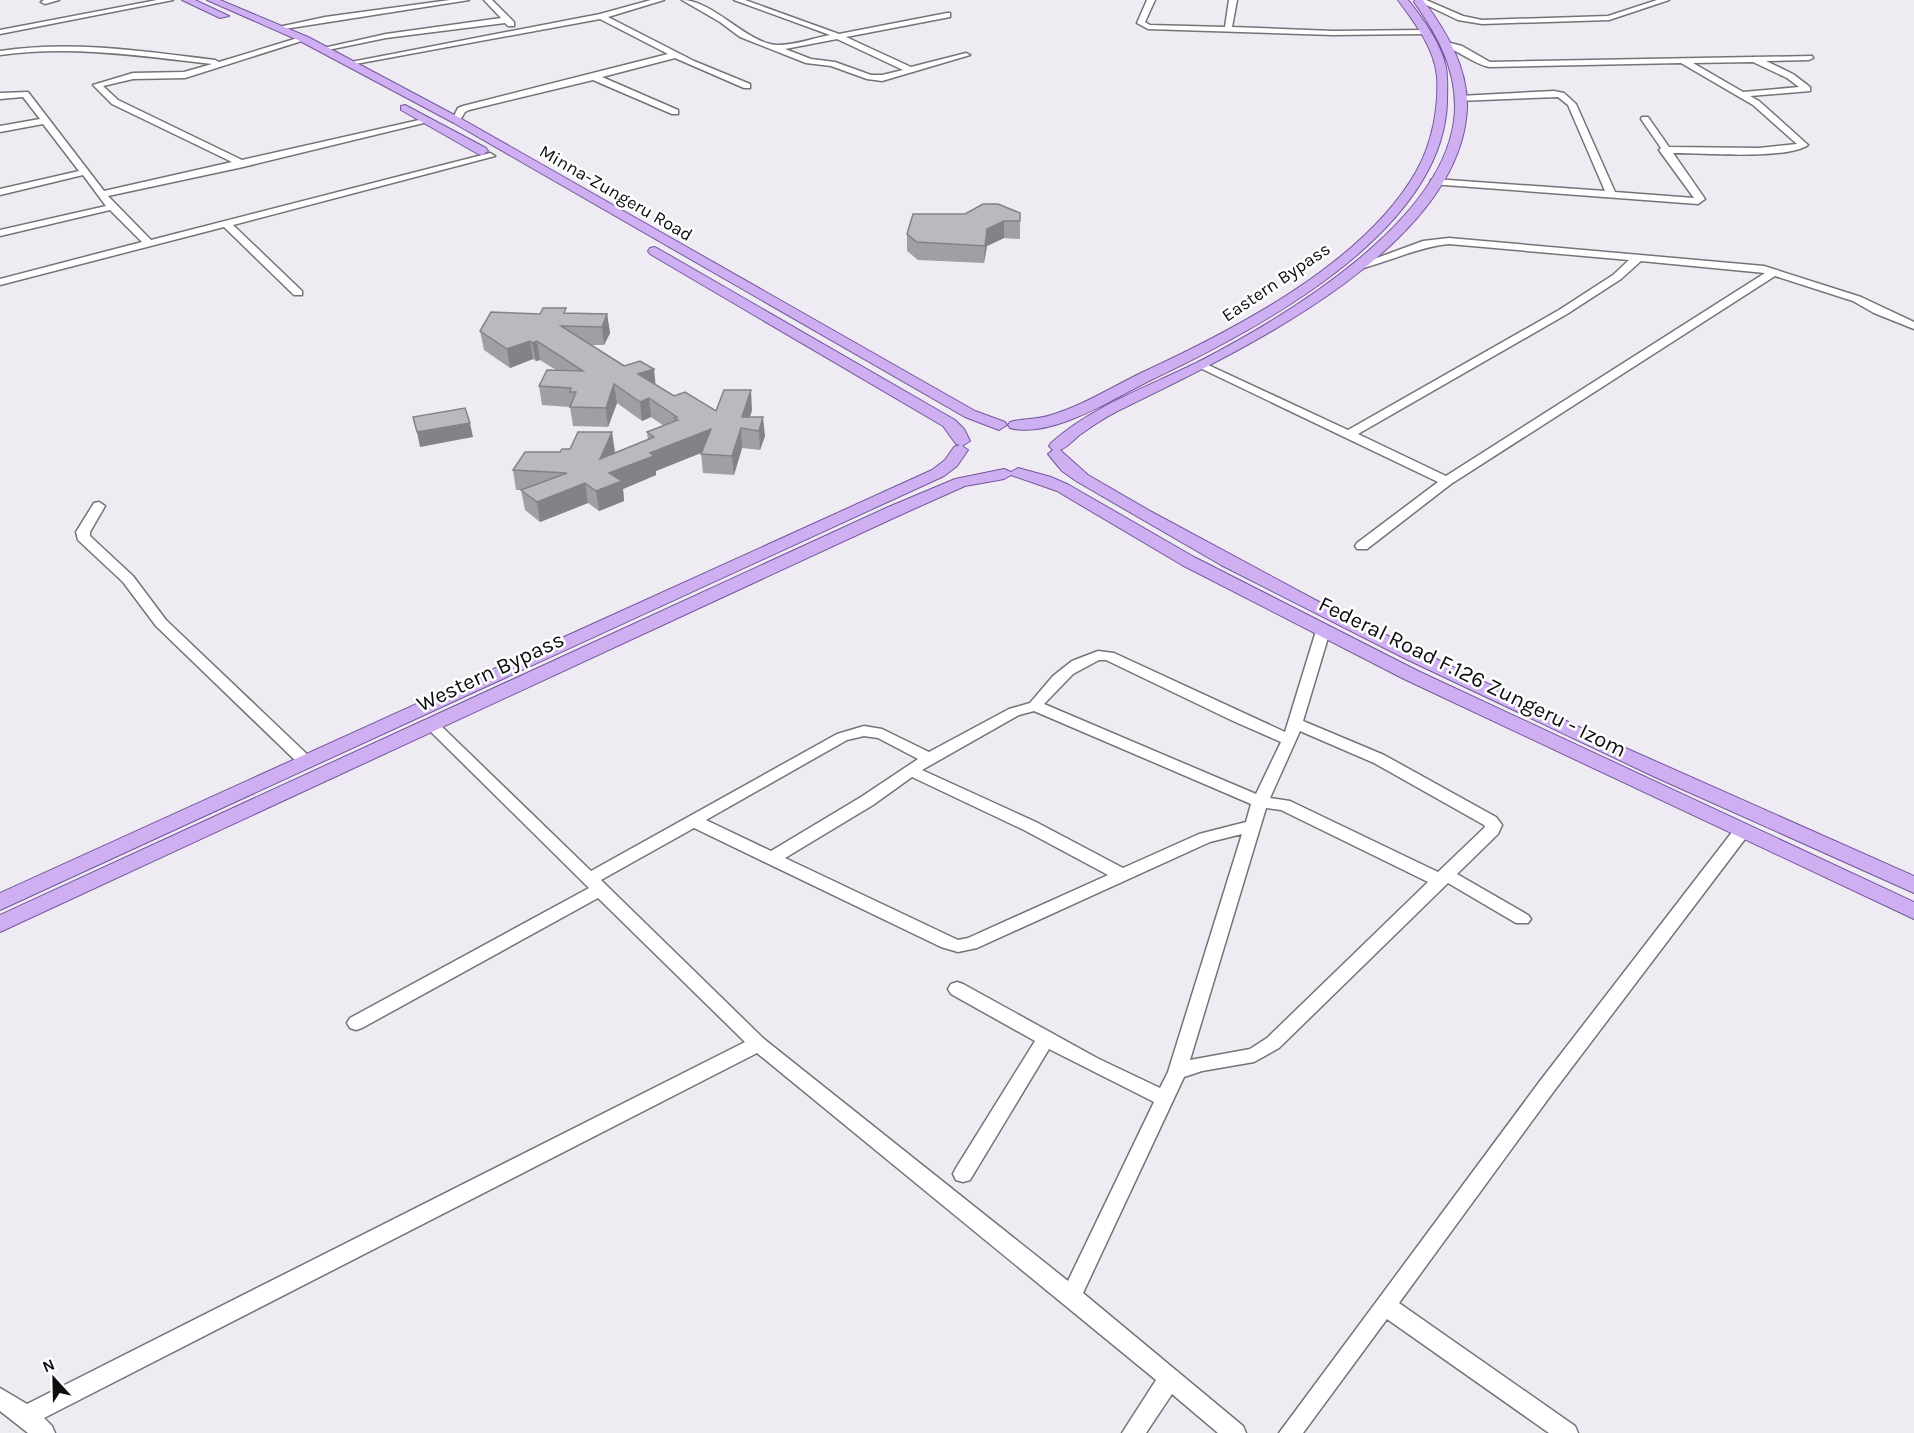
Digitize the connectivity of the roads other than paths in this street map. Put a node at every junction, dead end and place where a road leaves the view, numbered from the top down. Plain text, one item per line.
1 (55, 0) edge
2 (169, 0) edge
3 (187, 0) edge
4 (212, 0) edge
5 (465, 0) edge
6 (488, 0) edge
7 (660, 0) edge
8 (686, 0) edge
9 (738, 0) edge
10 (1152, 0) edge
11 (1233, 0) edge
12 (1403, 0) edge
13 (1419, 0) edge
14 (1665, 0) edge
15 (45, 2) dead end
16 (947, 15) dead end
17 (601, 16) junction
18 (507, 20) junction
19 (278, 28) junction
20 (1228, 30) junction
21 (0, 32) edge
22 (1424, 32) junction
23 (519, 33) junction
24 (837, 35) junction
25 (303, 39) junction
26 (288, 43) junction
27 (1446, 43) junction
28 (777, 48) junction
29 (322, 49) junction
30 (0, 53) edge
31 (675, 55) junction
32 (966, 55) dead end
33 (1809, 58) dead end
34 (1752, 59) junction
35 (1682, 60) junction
36 (222, 63) junction
37 (350, 63) junction
38 (910, 70) junction
39 (594, 77) junction
40 (747, 86) dead end
41 (1744, 94) junction
42 (0, 96) edge
43 (1460, 99) junction
44 (675, 112) dead end
45 (1645, 119) dead end
46 (456, 120) junction
47 (45, 121) junction
48 (428, 121) junction
49 (0, 129) edge
50 (1664, 150) junction
51 (495, 159) joint
52 (243, 164) junction
53 (85, 172) junction
54 (1434, 182) junction
55 (0, 192) edge
56 (103, 194) junction
57 (1611, 194) junction
58 (112, 207) junction
59 (607, 208) junction
60 (589, 214) dead end
61 (227, 225) junction
62 (0, 232) edge
63 (150, 245) junction
64 (647, 247) dead end
65 (1639, 257) junction
66 (1360, 266) junction
67 (1774, 272) junction
68 (0, 282) edge
69 (298, 293) dead end
70 (1914, 326) edge
71 (1202, 366) junction
72 (1016, 424) junction
73 (999, 425) junction
74 (1347, 435) junction
75 (961, 445) junction
76 (1056, 450) junction
77 (1011, 474) junction
78 (1447, 481) junction
79 (99, 506) dead end
80 (1362, 546) dead end
81 (1323, 631) junction
82 (1035, 706) junction
83 (1524, 709) junction
84 (1509, 723) junction
85 (432, 725) junction
86 (1292, 732) junction
87 (929, 758) junction
88 (306, 762) junction
89 (910, 771) junction
90 (1260, 802) junction
91 (692, 820) junction
92 (1252, 826) junction
93 (1742, 831) junction
94 (771, 859) junction
95 (1124, 876) junction
96 (1442, 877) junction
97 (596, 884) junction
98 (1914, 885) edge
99 (0, 903) edge
100 (1914, 911) edge
101 (1522, 919) dead end
102 (0, 924) edge
103 (957, 989) dead end
104 (356, 1023) dead end
105 (1046, 1039) junction
106 (758, 1044) junction
107 (1177, 1072) junction
108 (1164, 1098) junction
109 (963, 1174) dead end
110 (1071, 1296) junction
111 (1386, 1306) junction
112 (1170, 1378) junction
113 (0, 1398) edge
114 (26, 1416) junction
115 (44, 1433) edge
116 (1133, 1433) edge
117 (1235, 1433) edge
118 (1290, 1433) edge
119 (1567, 1433) edge

1 - 15 street
2 - 21 street
3 - 26 main road
4 - 19 main road, Minna-Zungeru Road
5 - 19 street
6 - 18 street
7 - 17 street
8 - 28 street
9 - 24 street
10 - 20 street
11 - 20 street
12 - 22 main road, Eastern Bypass
13 - 14 street
13 - 27 main road, Eastern Bypass
16 - 24 street
17 - 23 street
17 - 31 street
18 - 23 street
18 - 29 street
19 - 25 main road, Minna-Zungeru Road
20 - 22 street
22 - 72 main road, Eastern Bypass
23 - 37 street
24 - 28 street
24 - 38 street
25 - 26 street
25 - 29 main road, Minna-Zungeru Road
26 - 36 street
26 - 48 main road
27 - 35 street
27 - 43 main road, Eastern Bypass
28 - 38 street
29 - 37 main road, Minna-Zungeru Road
30 - 36 street
31 - 39 street
31 - 40 street
32 - 38 street
33 - 34 street
34 - 35 street
34 - 41 street
35 - 41 street
36 - 52 street
37 - 46 main road, Minna-Zungeru Road
39 - 44 street
39 - 46 street
41 - 50 street
42 - 47 street
43 - 54 main road, Eastern Bypass
43 - 57 street
45 - 50 street
46 - 59 main road, Minna-Zungeru Road
47 - 49 street
47 - 53 street
48 - 51 main road
48 - 52 street
50 - 57 street
51 - 61 street
52 - 56 street
53 - 55 street
53 - 56 street
54 - 57 street
54 - 66 main road, Eastern Bypass
56 - 58 street
58 - 62 street
58 - 63 street
59 - 60 main road
59 - 73 main road, Minna-Zungeru Road
61 - 63 street
61 - 69 street
63 - 68 street
64 - 75 main road, Minna-Zungeru Road
65 - 66 street
65 - 67 street
65 - 74 street
66 - 71 main road, Eastern Bypass
67 - 70 street
67 - 78 street
71 - 74 street
71 - 76 main road, Eastern Bypass
72 - 73 main road, Federal Road F.126 Zungeru - Izom
72 - 76 main road, Federal Road F.126 Zungeru - Izom
73 - 75 main road, Federal Road F.126 Zungeru - Izom
74 - 78 street
75 - 77 main road, Federal Road F.126 Zungeru - Izom
75 - 88 main road, Western Bypass
76 - 77 main road
76 - 83 main road, Federal Road F.126 Zungeru - Izom
77 - 81 main road, Federal Road F.126 Zungeru - Izom
77 - 85 main road, Western Bypass
78 - 80 street
79 - 88 street
81 - 84 main road, Federal Road F.126 Zungeru - Izom
81 - 86 street
82 - 86 street
82 - 87 street
82 - 90 street
83 - 84 main road
83 - 98 main road, Federal Road F.126 Zungeru - Izom
84 - 93 main road, Federal Road F.126 Zungeru - Izom
85 - 97 street
85 - 102 main road, Western Bypass
86 - 90 street
86 - 96 street
87 - 89 street
87 - 91 street
88 - 99 main road, Western Bypass
89 - 94 street
89 - 95 street
90 - 92 street
90 - 96 street
91 - 94 street
91 - 97 street
92 - 95 street
92 - 107 street
93 - 100 main road, Federal Road F.126 Zungeru - Izom
93 - 111 street
94 - 95 street
96 - 101 street
96 - 107 street
97 - 104 street
97 - 106 street
103 - 105 street
105 - 108 street
105 - 109 street
106 - 110 street
106 - 114 street
107 - 108 street
108 - 110 street
110 - 112 street
111 - 118 street
111 - 119 street
112 - 116 street
112 - 117 street
113 - 114 street
114 - 115 street

